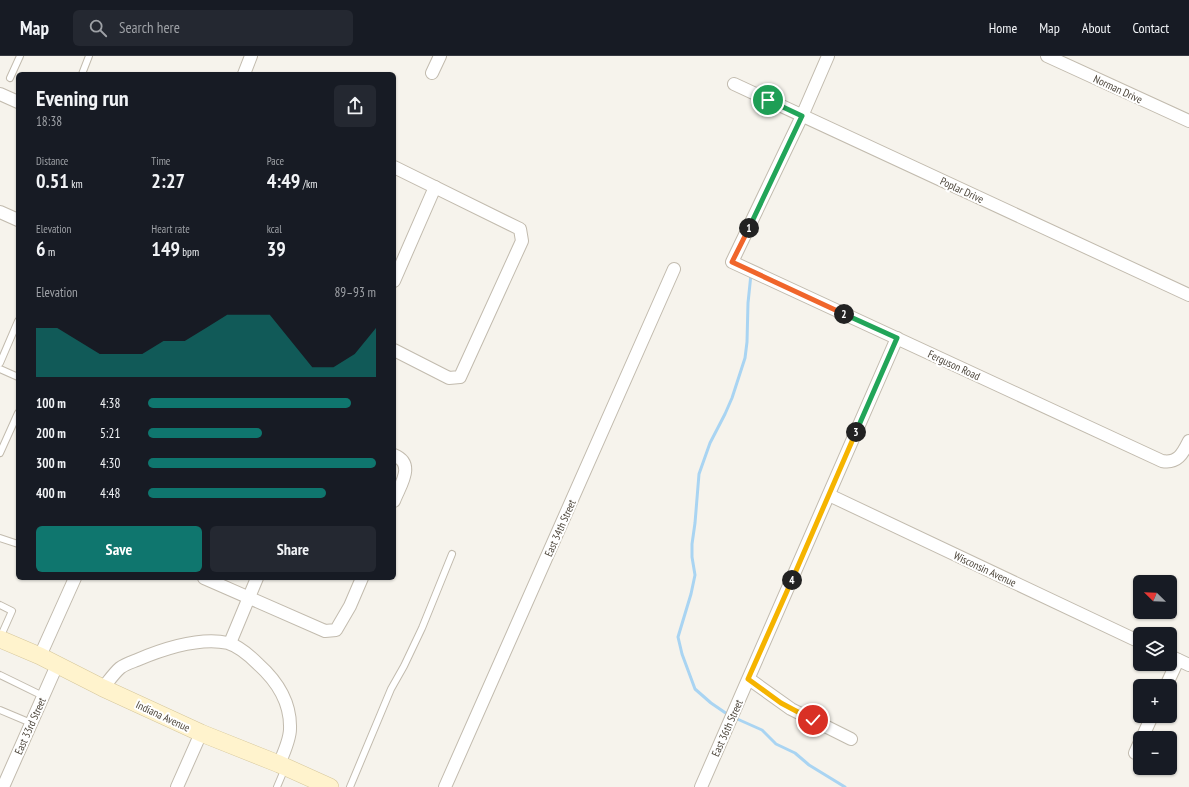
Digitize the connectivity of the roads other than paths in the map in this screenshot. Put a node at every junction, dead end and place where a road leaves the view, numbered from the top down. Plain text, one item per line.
1 (20, 56) edge
2 (89, 56) edge
3 (251, 56) edge
4 (440, 56) edge
5 (828, 56) edge
6 (1047, 56) edge
7 (83, 72) edge
8 (245, 72) edge
9 (432, 73) dead end
10 (10, 78) dead end
11 (734, 84) dead end
12 (0, 94) edge
13 (16, 101) edge
14 (802, 116) junction
15 (1189, 121) edge
16 (396, 168) edge
17 (435, 187) junction
18 (0, 212) edge
19 (16, 219) edge
20 (674, 269) dead end
21 (396, 276) edge
22 (1189, 295) edge
23 (16, 326) edge
24 (897, 338) junction
25 (396, 351) edge
26 (0, 363) edge
27 (0, 369) edge
28 (16, 376) edge
29 (16, 417) edge
30 (1189, 440) edge
31 (0, 453) edge
32 (396, 455) edge
33 (829, 495) junction
34 (396, 496) edge
35 (0, 538) edge
36 (16, 543) edge
37 (452, 554) dead end
38 (74, 580) edge
39 (208, 580) edge
40 (256, 580) edge
41 (361, 580) edge
42 (248, 598) junction
43 (0, 605) edge
44 (0, 639) edge
45 (1133, 639) edge
46 (230, 643) junction
47 (40, 656) junction
48 (1177, 659) edge
49 (57, 665) junction
50 (1189, 665) edge
51 (0, 675) edge
52 (748, 679) junction
53 (103, 688) junction
54 (43, 696) junction
55 (0, 710) edge
56 (31, 723) junction
57 (201, 733) junction
58 (851, 739) dead end
59 (282, 765) junction
60 (3, 787) edge
61 (177, 787) edge
62 (277, 787) edge
63 (330, 787) edge
64 (350, 787) edge
65 (445, 787) edge
66 (701, 787) edge

1 - 10 lane
2 - 7 lane
3 - 8 street
4 - 9 street
5 - 14 street
6 - 15 street, Norman Drive
11 - 14 street, Poplar Drive
12 - 13 street
14 - 22 street, Poplar Drive
14 - 24 street, Ferguson Road
16 - 17 street
17 - 21 street
17 - 25 street
18 - 19 street
20 - 65 street, East 34th Street
23 - 26 lane
24 - 30 street, Ferguson Road
24 - 33 street, East 36th Street
27 - 28 lane
29 - 31 lane
32 - 34 street
33 - 45 street, Wisconsin Avenue
33 - 52 street, East 36th Street
35 - 36 lane
37 - 64 lane
38 - 47 street
39 - 42 street
40 - 42 street
41 - 42 street
42 - 46 street
43 - 44 lane
44 - 47 street, Indiana Avenue
46 - 53 street
46 - 59 street
47 - 49 street, Indiana Avenue
48 - 50 street
49 - 53 street, Indiana Avenue
49 - 54 street, East 33rd Street
51 - 54 lane
52 - 58 street
52 - 66 street, East 36th Street
53 - 57 street, Indiana Avenue
54 - 56 street, East 33rd Street
55 - 56 lane
56 - 60 street, East 33rd Street
57 - 59 street, Indiana Avenue
57 - 61 street
59 - 62 lane
59 - 63 street, Indiana Avenue

